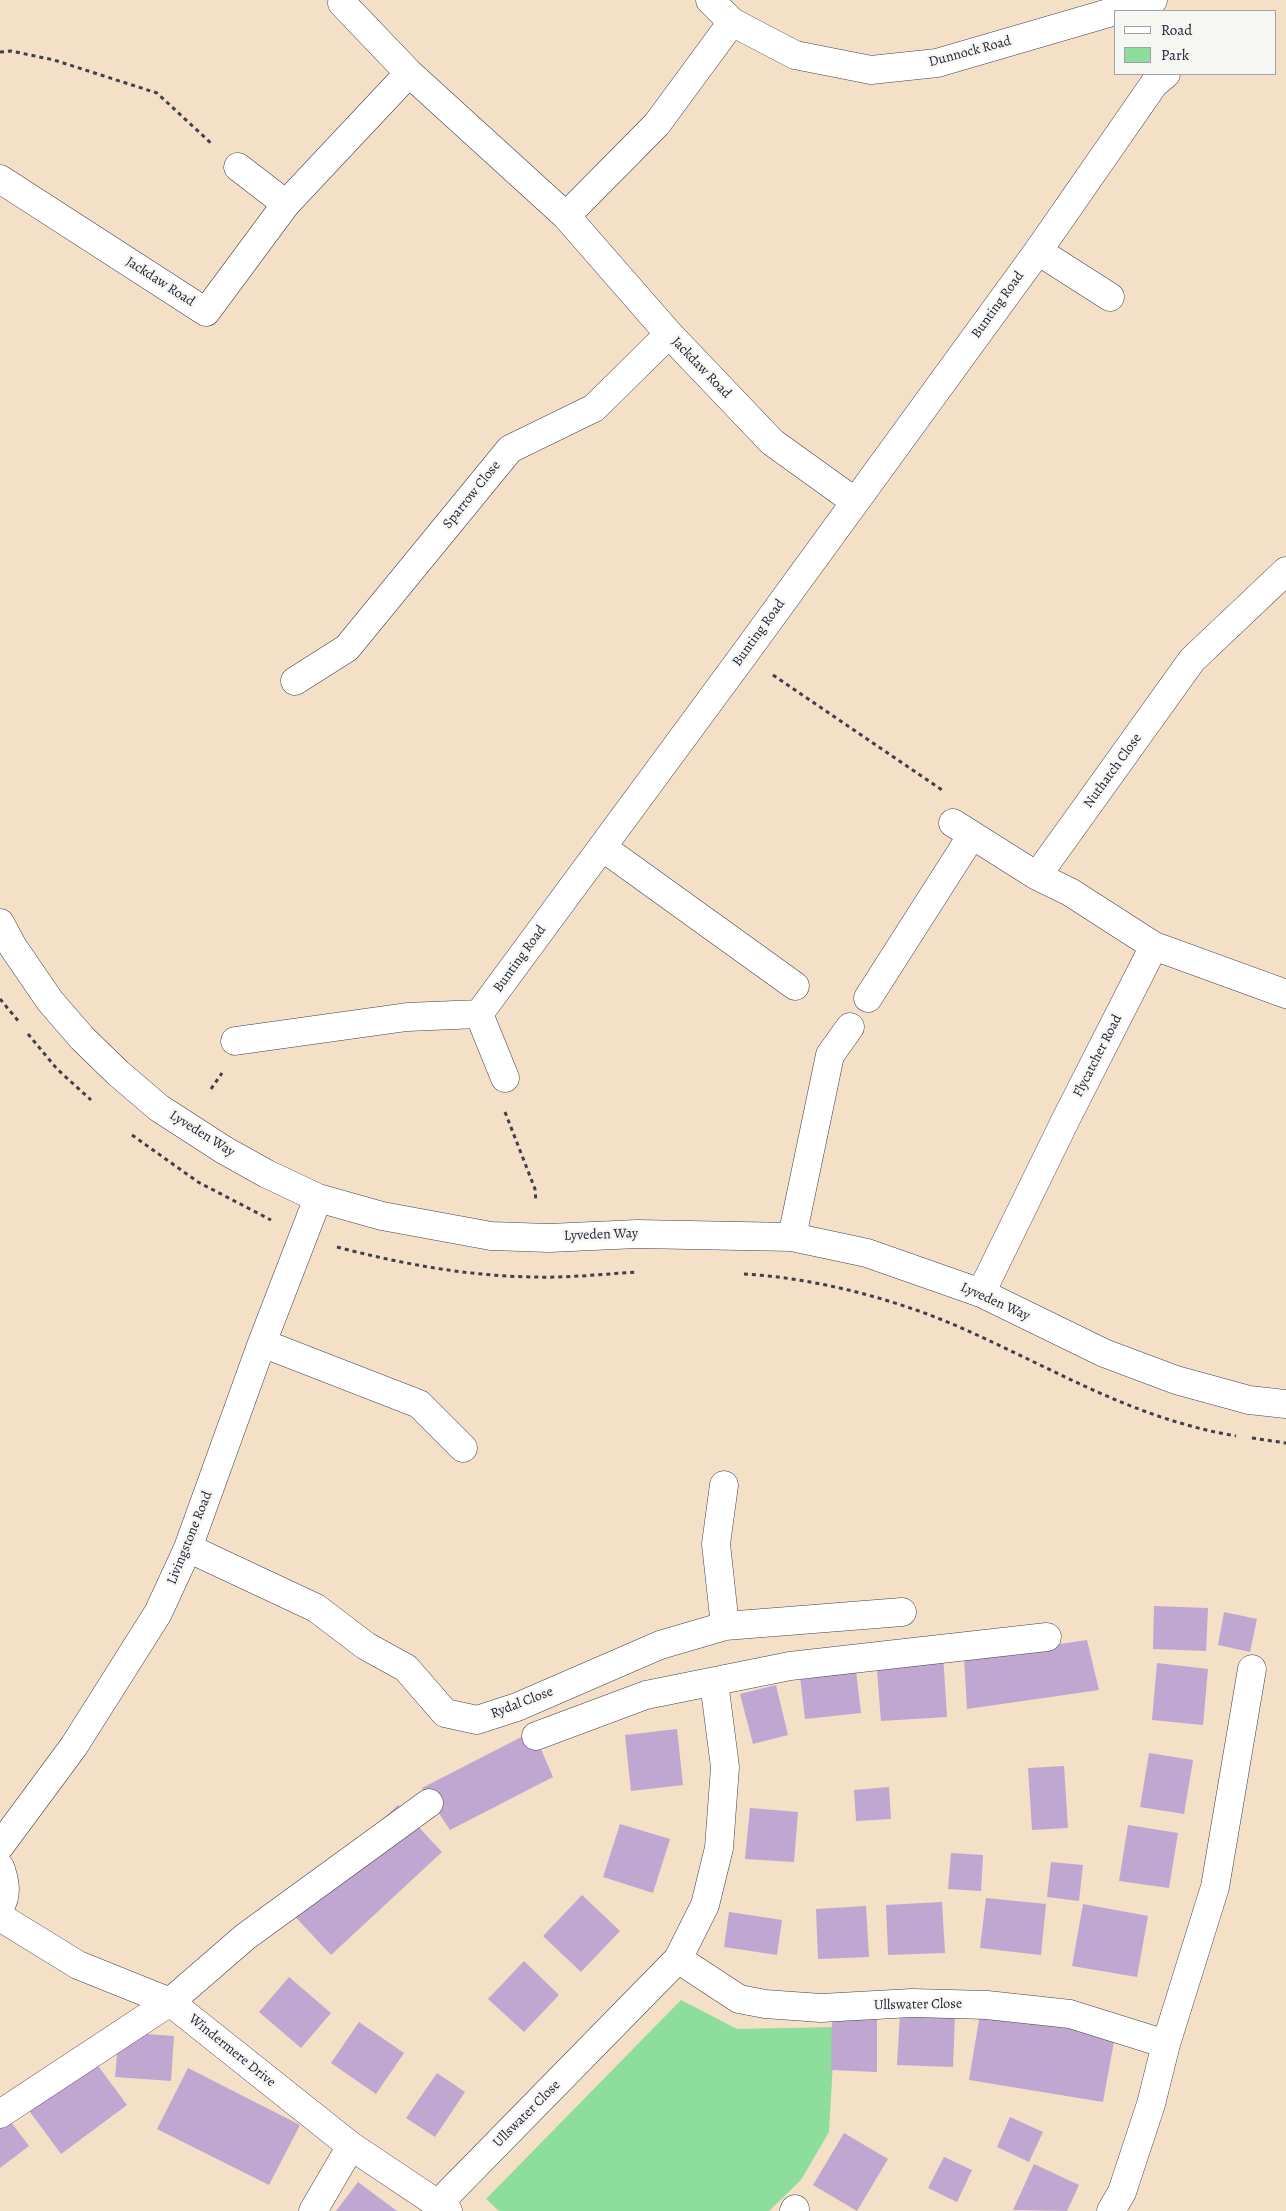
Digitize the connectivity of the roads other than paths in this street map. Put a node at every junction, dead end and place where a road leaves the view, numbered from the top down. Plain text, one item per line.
1 (710, 0) edge
2 (1153, 0) edge
3 (342, 3) dead end
4 (1119, 10) edge
5 (1114, 11) edge
6 (732, 22) junction
7 (409, 73) junction
8 (1165, 75) edge
9 (238, 167) road end
10 (0, 179) edge
11 (286, 204) junction
12 (566, 216) junction
13 (1038, 251) junction
14 (1110, 297) dead end
15 (670, 334) junction
16 (854, 501) junction
17 (1286, 571) edge
18 (295, 681) dead end
19 (602, 847) junction
20 (1037, 876) junction
21 (0, 924) edge
22 (1154, 946) junction
23 (795, 986) dead end
24 (1286, 994) edge
25 (868, 998) dead end
26 (480, 1014) junction
27 (850, 1027) dead end
28 (235, 1041) dead end
29 (505, 1078) road end
30 (318, 1198) junction
31 (792, 1237) junction
32 (981, 1293) junction
33 (262, 1343) junction
34 (1286, 1404) edge
35 (463, 1448) dead end
36 (724, 1485) dead end
37 (188, 1548) junction
38 (902, 1612) dead end
39 (725, 1626) junction
40 (1047, 1637) dead end
41 (1252, 1669) dead end
42 (714, 1682) junction
43 (536, 1736) dead end
44 (429, 1803) dead end
45 (0, 1846) edge
46 (0, 1867) edge
47 (0, 1907) edge
48 (0, 1917) edge
49 (678, 1959) junction
50 (170, 2002) junction
51 (1166, 2044) junction
52 (0, 2114) edge
53 (351, 2146) junction
54 (443, 2207) edge
55 (313, 2211) edge
56 (1111, 2211) edge

1 - 6 street, Dunnock Road
2 - 4 street, Dunnock Road
3 - 7 street, Jackdaw Road
5 - 6 street, Dunnock Road
6 - 12 street
7 - 11 street, Jackdaw Road
7 - 12 street, Jackdaw Road
8 - 13 street, Bunting Road
9 - 11 street
10 - 11 street, Jackdaw Road
12 - 15 street, Jackdaw Road
13 - 14 street
13 - 16 street, Bunting Road
15 - 16 street, Jackdaw Road
15 - 18 street, Sparrow Close
16 - 19 street, Bunting Road
17 - 20 street, Nuthatch Close
19 - 23 street
19 - 26 street, Bunting Road
20 - 22 street
20 - 25 street
21 - 30 street, Lyveden Way
22 - 24 street
22 - 32 street, Flycatcher Road
26 - 28 street
26 - 29 street
27 - 31 street
30 - 31 street, Lyveden Way
30 - 33 street, Livingstone Road
31 - 32 street, Lyveden Way
32 - 34 street, Lyveden Way
33 - 35 street
33 - 37 street, Livingstone Road
36 - 39 street
37 - 39 street, Rydal Close
37 - 45 street, Livingstone Road
38 - 39 street, Rydal Close
40 - 42 street
41 - 51 street
42 - 43 street
42 - 49 street, Ullswater Close
44 - 50 street
46 - 47 street
48 - 50 street, Windermere Drive
49 - 51 street, Ullswater Close
49 - 54 street, Ullswater Close
50 - 52 street
50 - 53 street, Windermere Drive
51 - 56 street
53 - 54 street, Windermere Drive
53 - 55 street

